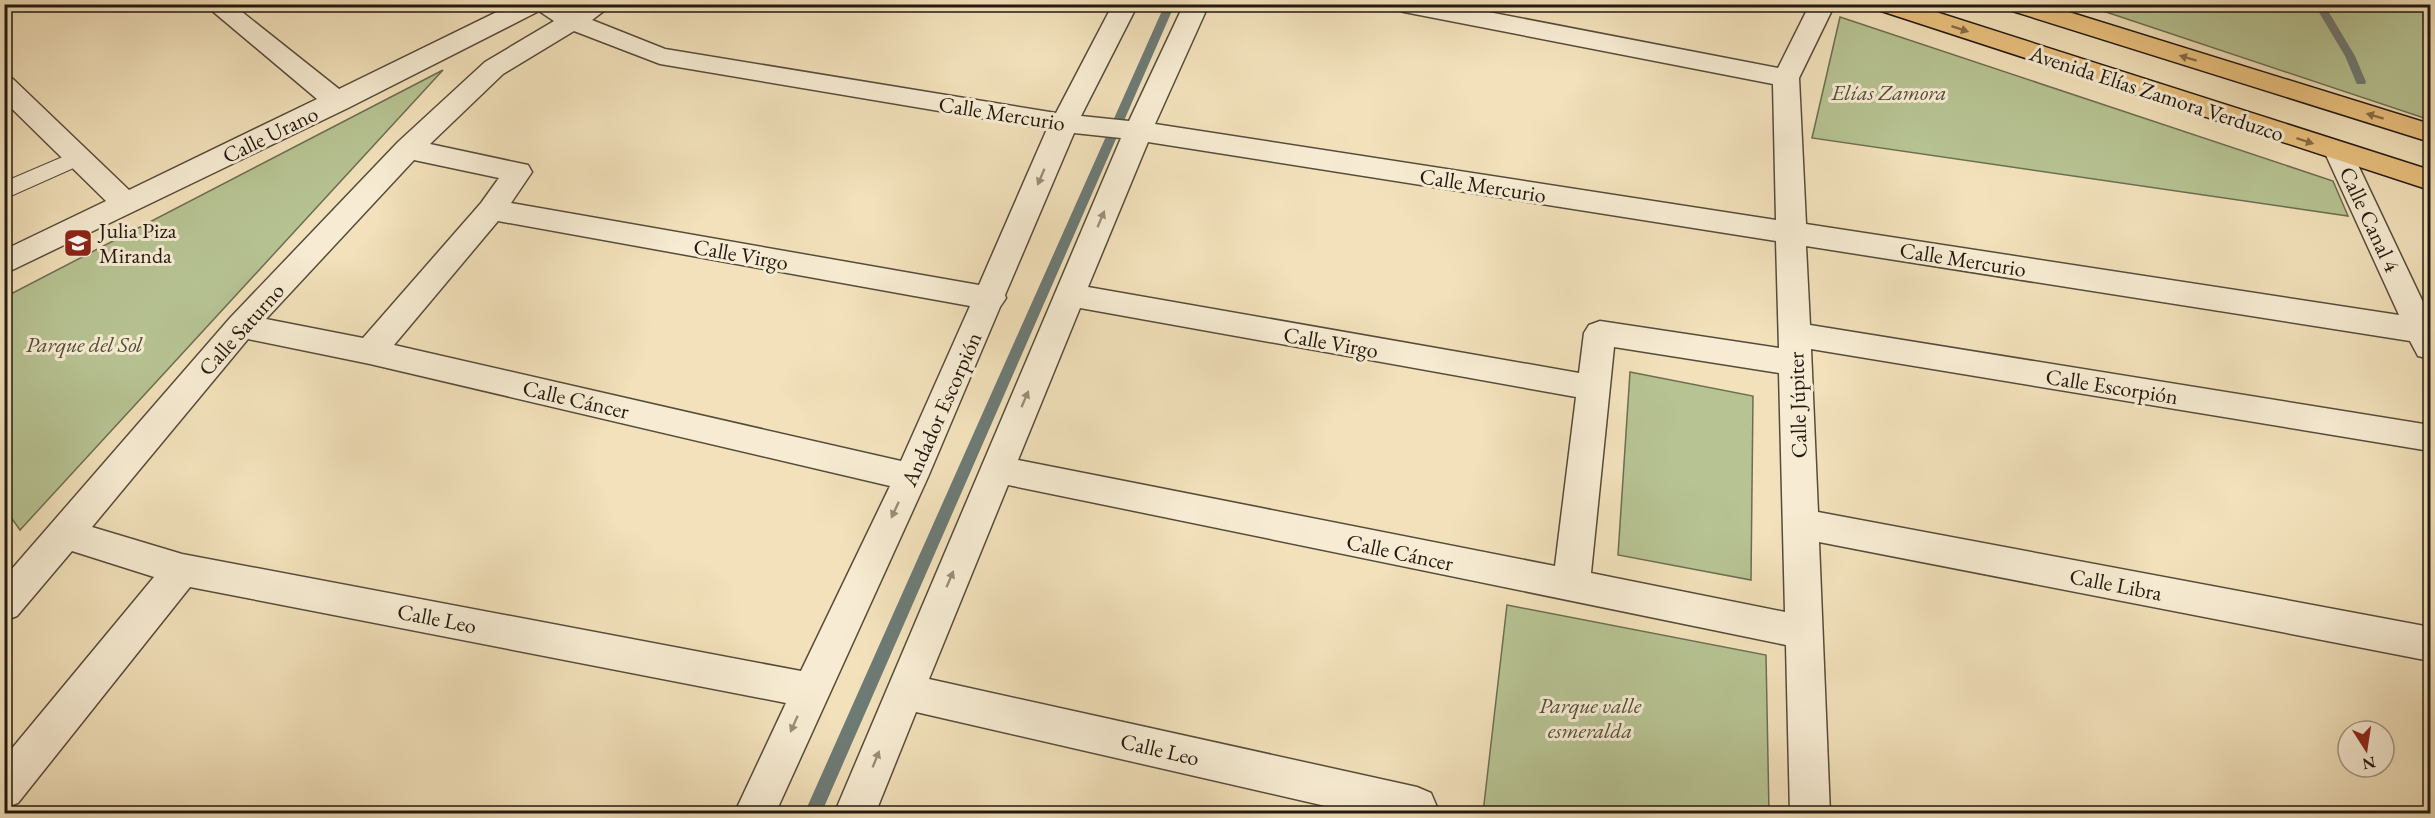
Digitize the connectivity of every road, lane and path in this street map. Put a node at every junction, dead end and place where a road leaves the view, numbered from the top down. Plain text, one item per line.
1 (216, 4) edge
2 (534, 4) edge
3 (545, 4) edge
4 (601, 4) edge
5 (1126, 4) edge
6 (1197, 4) edge
7 (1404, 4) edge
8 (1823, 4) edge
9 (1884, 4) edge
10 (2015, 4) edge
11 (571, 21) junction
12 (1786, 78) junction
13 (4, 85) edge
14 (338, 102) junction
15 (1077, 125) junction
16 (1136, 131) junction
17 (2430, 133) edge
18 (408, 149) junction
19 (2340, 153) junction
20 (79, 157) junction
21 (2430, 180) edge
22 (4, 191) edge
23 (126, 203) junction
24 (490, 210) junction
25 (1791, 232) junction
26 (4, 263) edge
27 (1069, 295) junction
28 (990, 298) junction
29 (241, 326) junction
30 (2428, 338) edge
31 (1795, 348) junction
32 (370, 352) junction
33 (1594, 388) junction
34 (2430, 438) edge
35 (996, 469) junction
36 (911, 477) junction
37 (1801, 524) junction
38 (66, 534) junction
39 (182, 570) junction
40 (1571, 587) junction
41 (4, 605) edge
42 (1804, 632) junction
43 (2430, 644) edge
44 (810, 690) junction
45 (903, 691) junction
46 (4, 789) edge
47 (1417, 807) dead end
48 (754, 813) edge
49 (854, 813) edge
50 (1810, 813) edge

1 - 14 street
2 - 14 street, Calle Urano
3 - 11 street, Calle Mercurio
4 - 11 street
5 - 15 street, Andador Escorpión
6 - 16 street
7 - 12 street
8 - 12 street, Calle Júpiter
9 -> 19 main road, Avenida Elías Zamora Verduzco
17 -> 10 main road, Avenida Elías Zamora Verduzco
11 - 15 street, Calle Mercurio
11 - 18 street, Calle Saturno
12 - 25 street, Calle Júpiter
13 - 20 street
14 - 23 street, Calle Urano
15 - 16 street, Calle Mercurio
15 -> 28 street, Andador Escorpión
16 - 25 street, Calle Mercurio
27 -> 16 street
18 - 24 street
18 - 29 street, Calle Saturno
19 - 21 main road, Avenida Elías Zamora Verduzco
19 - 30 street, Calle Canal 4
20 - 22 lane
20 - 23 street
23 - 26 street, Calle Urano
24 - 28 street, Calle Virgo
24 - 32 street
25 - 30 street, Calle Mercurio
25 - 31 street, Calle Júpiter
27 - 33 street, Calle Virgo
35 -> 27 street
28 - 36 street, Andador Escorpión
29 - 32 street, Calle Cáncer
29 - 38 street, Calle Saturno
31 - 33 street, Calle Escorpión
31 - 34 street, Calle Escorpión
31 - 37 street, Calle Júpiter
32 - 36 street, Calle Cáncer
33 - 40 street
35 - 40 street, Calle Cáncer
45 -> 35 street
36 -> 44 street, Andador Escorpión
37 - 42 street, Calle Júpiter
37 - 43 street, Calle Libra
38 - 39 street, Calle Leo
38 - 41 street, Calle Saturno
39 - 44 street, Calle Leo
39 - 46 street
40 - 42 street, Calle Cáncer
42 - 50 street, Calle Júpiter
44 -> 48 street, Andador Escorpión
45 - 47 street, Calle Leo
49 -> 45 street

